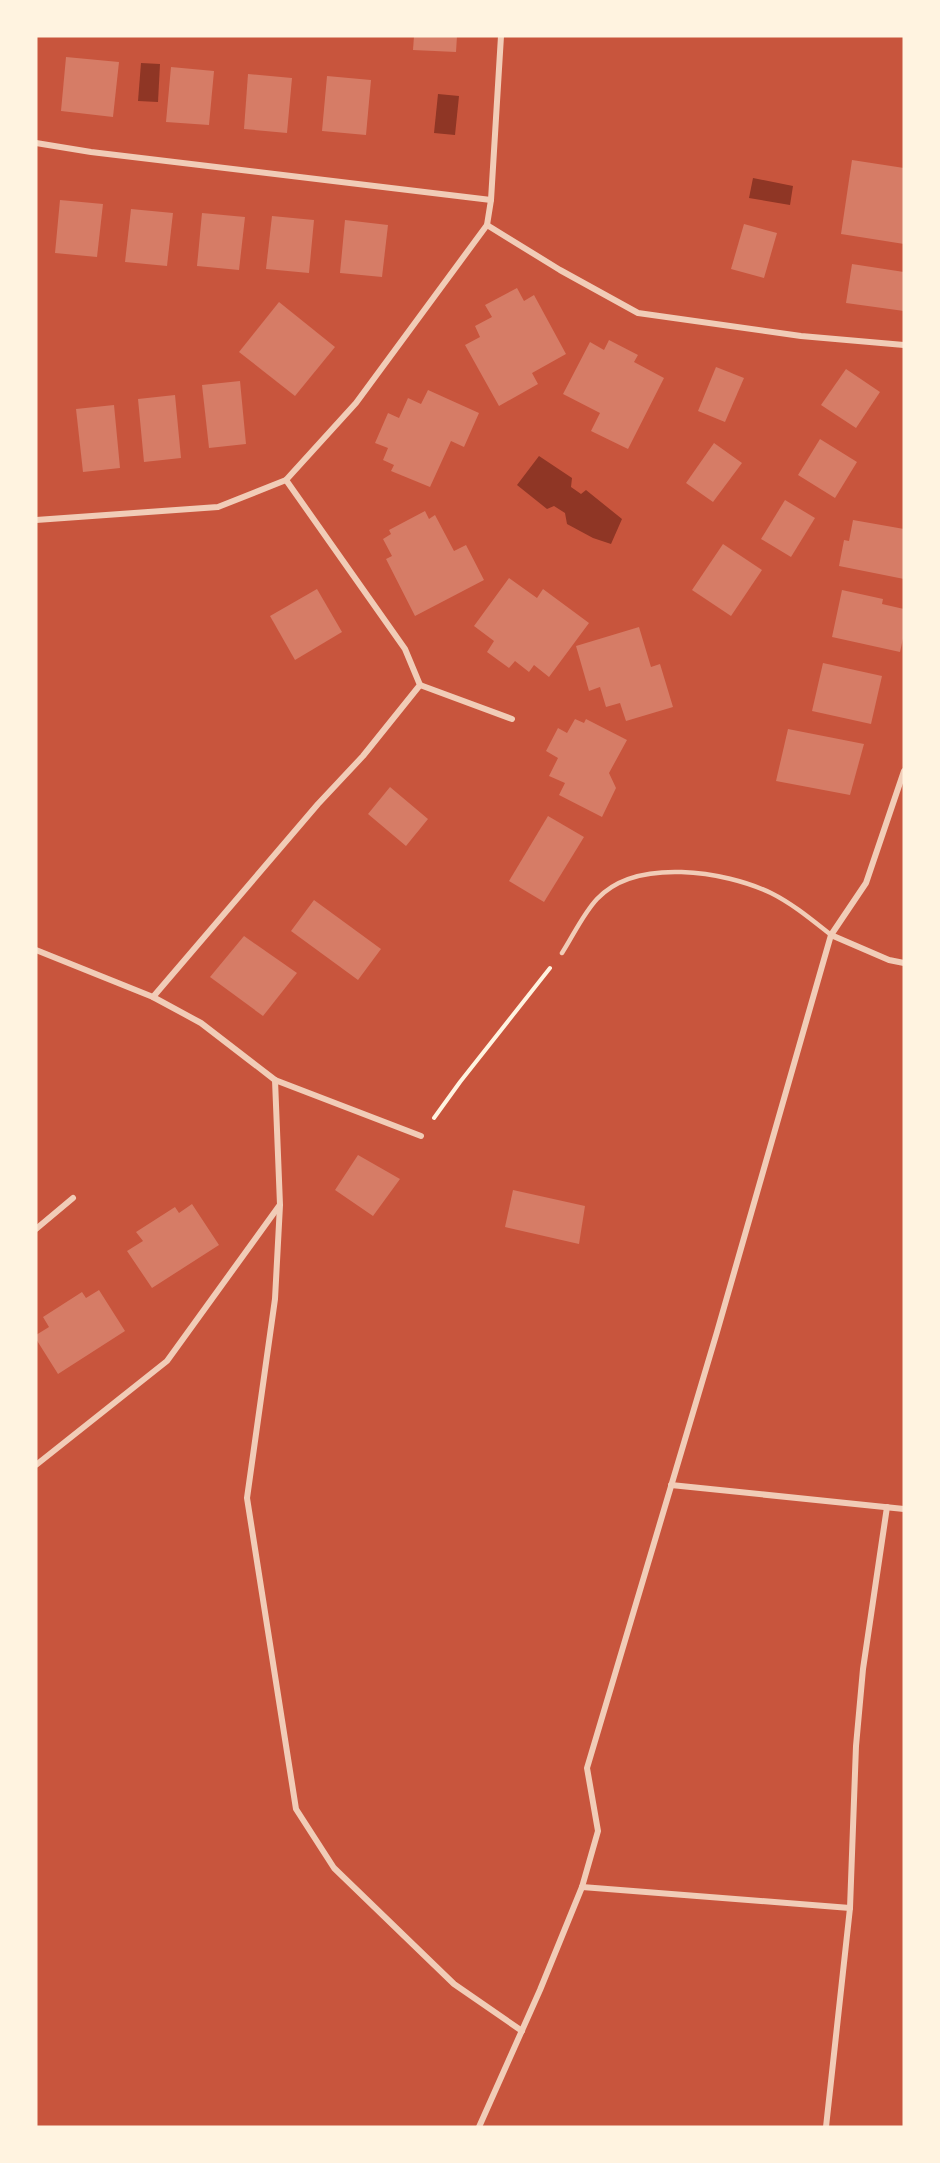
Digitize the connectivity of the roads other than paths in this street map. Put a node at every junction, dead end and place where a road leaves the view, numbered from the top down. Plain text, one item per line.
1 (501, 36) edge
2 (36, 143) edge
3 (491, 200) junction
4 (487, 225) junction
5 (904, 345) edge
6 (286, 480) junction
7 (36, 520) edge
8 (420, 685) junction
9 (512, 719) dead end
10 (904, 771) edge
11 (831, 935) junction
12 (36, 950) edge
13 (562, 953) road end
14 (904, 963) edge
15 (153, 997) junction
16 (275, 1080) junction
17 (421, 1136) road end
18 (73, 1198) dead end
19 (280, 1205) junction
20 (36, 1229) edge
21 (36, 1465) edge
22 (671, 1485) junction
23 (887, 1508) junction
24 (904, 1509) edge
25 (582, 1887) junction
26 (850, 1908) junction
27 (522, 2031) junction
28 (479, 2127) edge
29 (826, 2127) edge

1 - 3 street
2 - 3 street
3 - 4 street
4 - 5 street
4 - 6 street
6 - 7 street
6 - 8 street
8 - 9 street
8 - 15 street
10 - 11 street
11 - 13 lane
11 - 14 street
11 - 22 street
12 - 15 street
15 - 16 street
16 - 17 street
16 - 19 street
18 - 20 street
19 - 21 street
19 - 27 street
22 - 23 street
22 - 25 street
23 - 24 street
23 - 26 street
25 - 26 street
25 - 27 street
26 - 29 street
27 - 28 street

